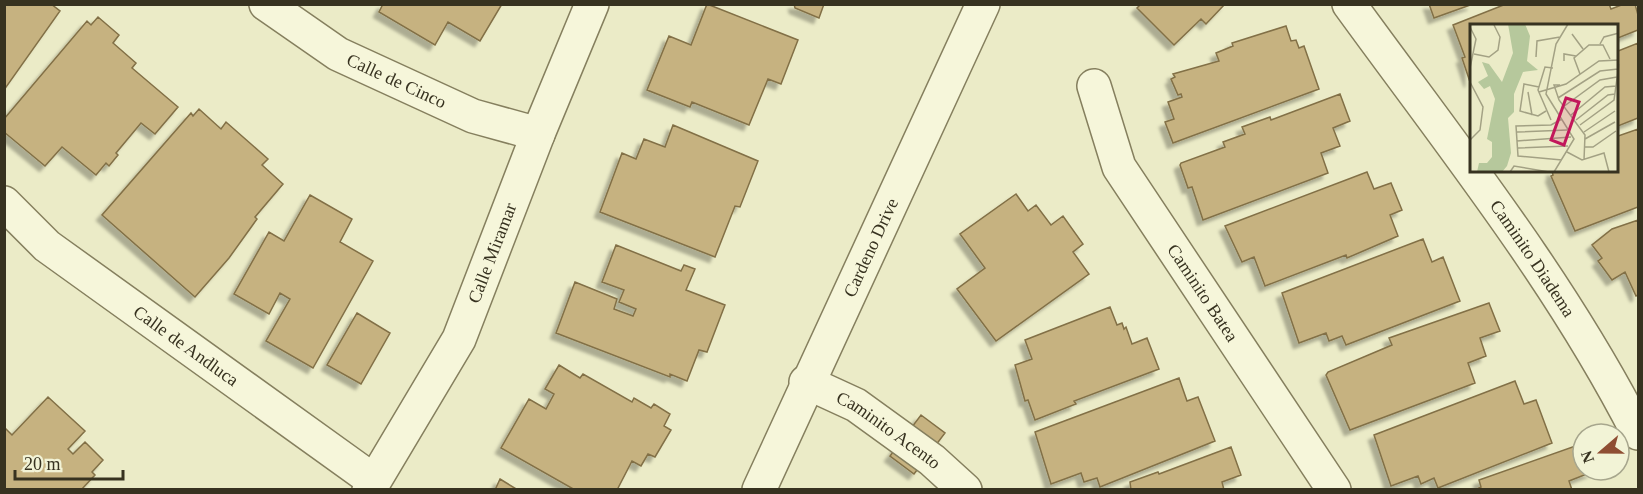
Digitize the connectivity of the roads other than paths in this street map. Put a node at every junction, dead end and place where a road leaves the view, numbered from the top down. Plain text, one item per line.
1 (266, 4) edge
2 (592, 4) edge
3 (983, 4) edge
4 (1349, 4) edge
5 (1094, 86) dead end
6 (538, 134) junction
7 (1470, 171) edge
8 (1471, 172) edge
9 (4, 203) edge
10 (806, 382) junction
11 (1638, 433) edge
12 (372, 485) edge
13 (759, 489) edge
14 (965, 489) edge
15 (1334, 489) edge

1 - 6 street, Calle de Cinco
2 - 6 street, Calle Miramar
3 - 10 street, Cardeno Drive
4 - 7 street, Caminito Diadema
5 - 15 street, Caminito Batea
6 - 12 street, Calle Miramar
8 - 11 street, Caminito Diadema
9 - 12 street, Calle de Andluca
10 - 13 street, Cardeno Drive
10 - 14 street, Caminito Acento

